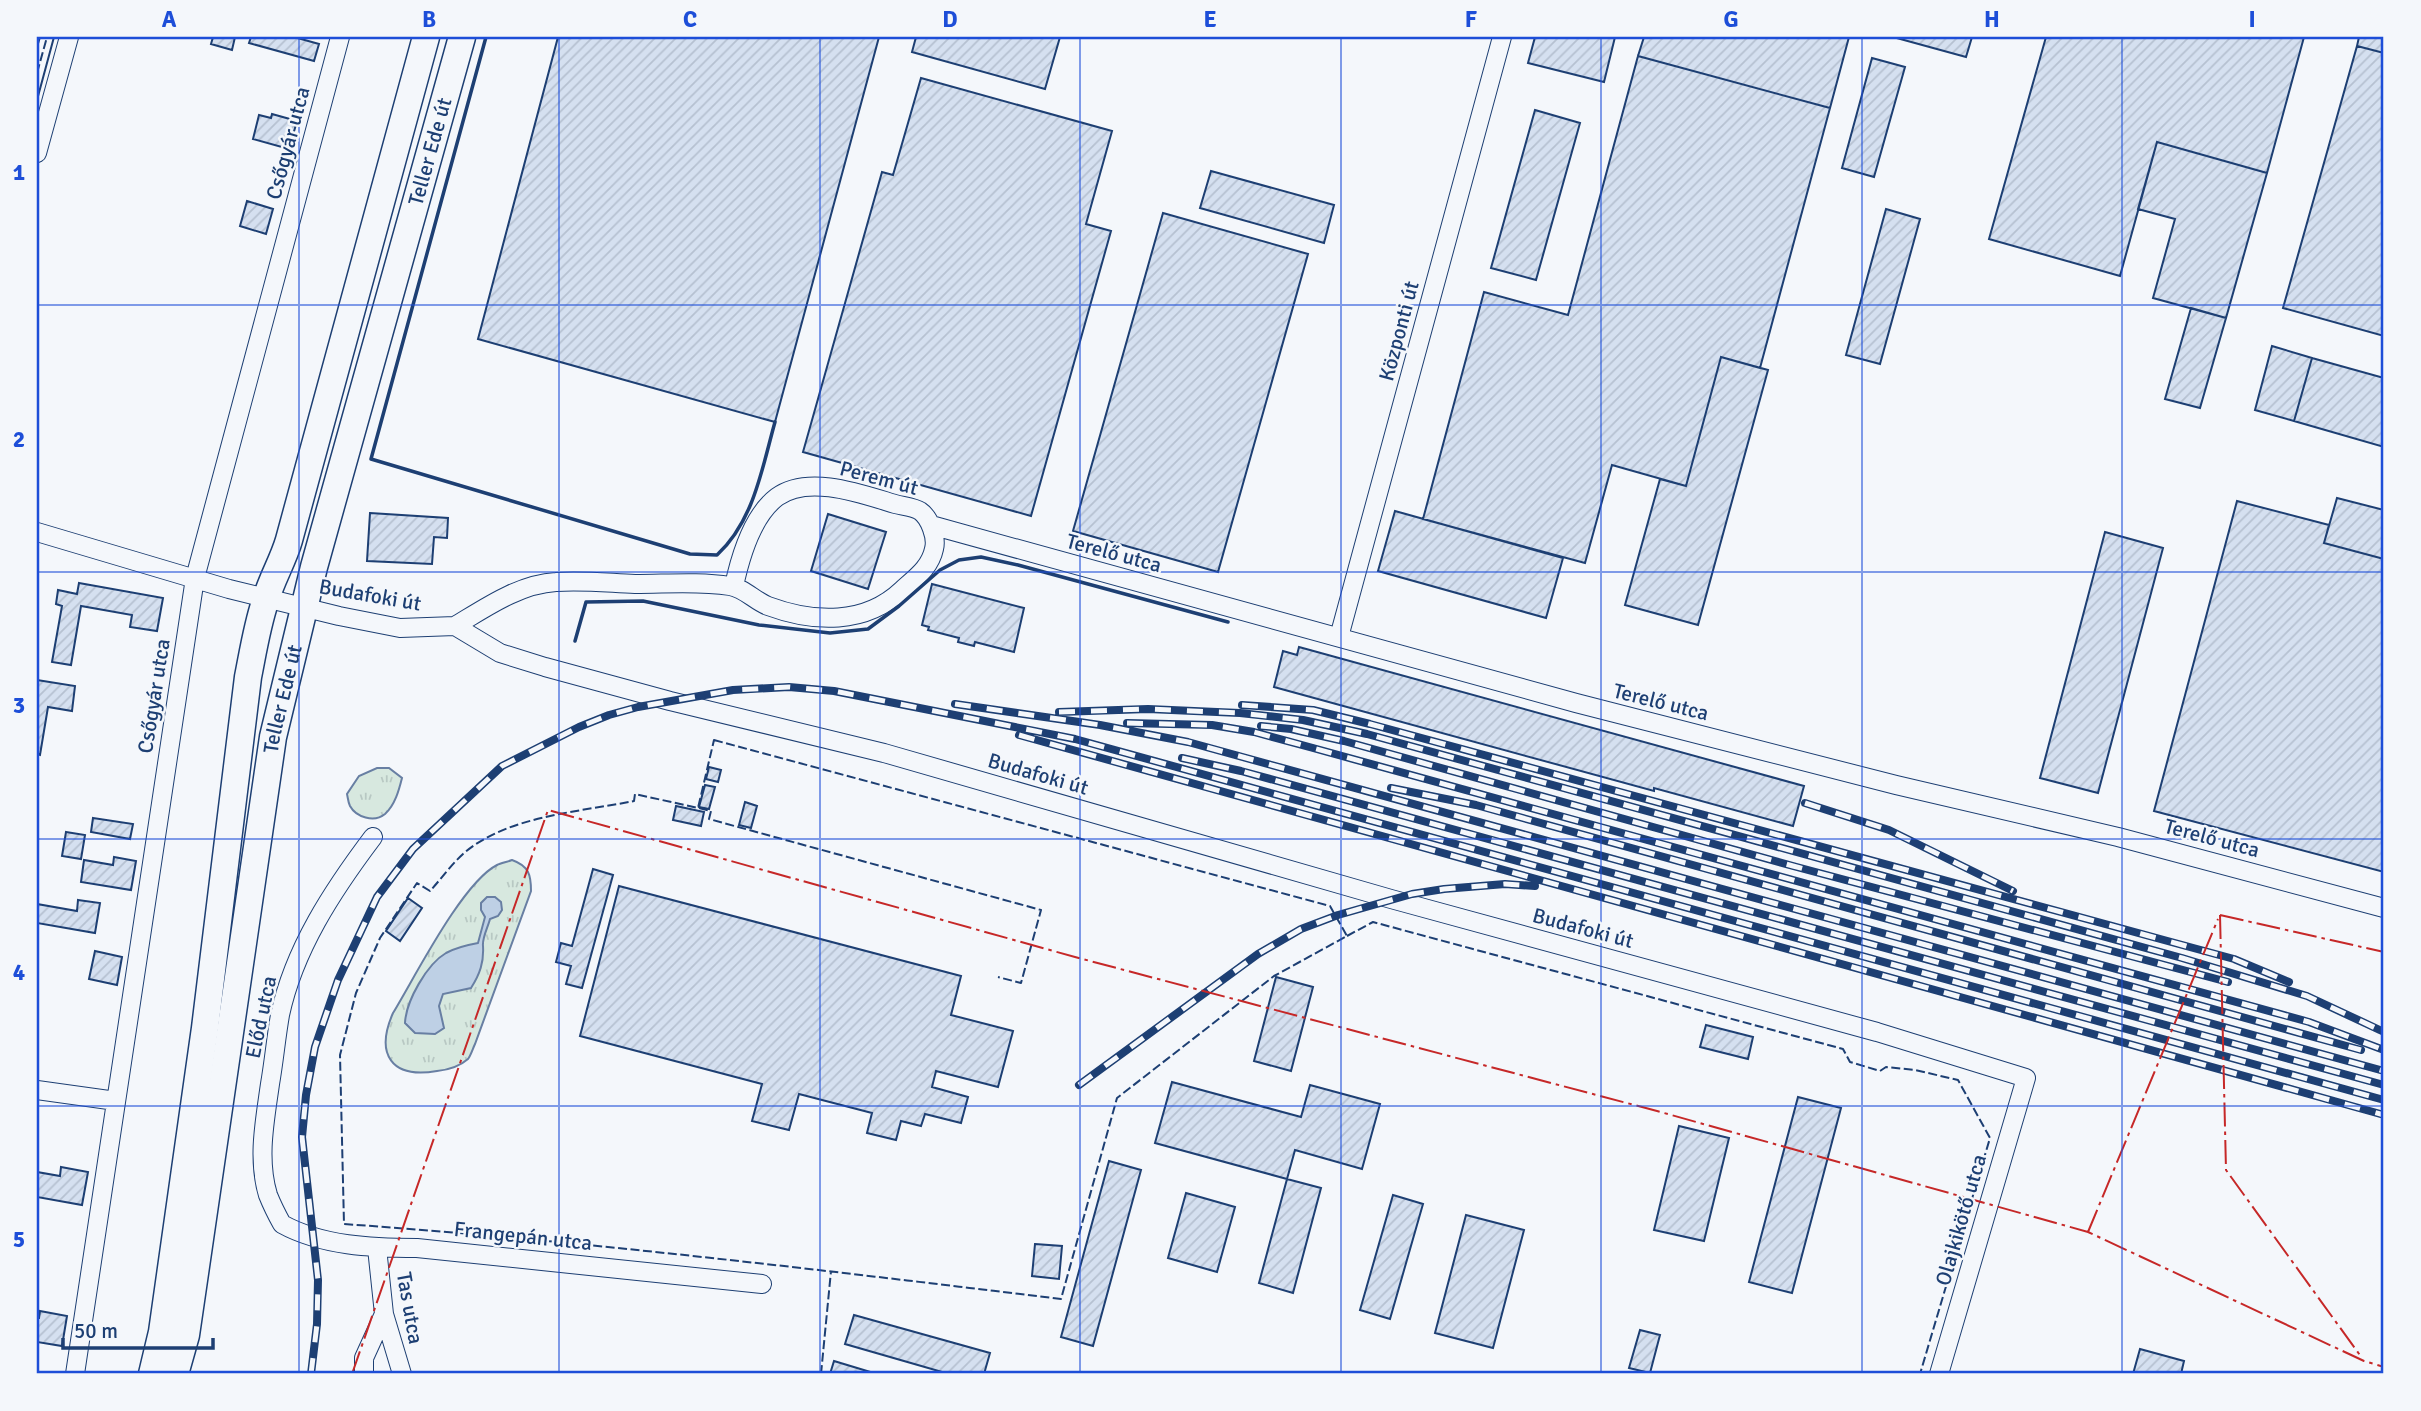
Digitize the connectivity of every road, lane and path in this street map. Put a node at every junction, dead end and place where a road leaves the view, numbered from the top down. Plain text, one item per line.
1 (69, 37) edge
2 (340, 37) edge
3 (426, 37) edge
4 (462, 37) edge
5 (1502, 37) edge
6 (37, 153) edge
7 (930, 525) junction
8 (37, 532) edge
9 (195, 578) junction
10 (734, 586) junction
11 (265, 599) junction
12 (304, 607) junction
13 (455, 626) junction
14 (1339, 637) junction
15 (373, 837) dead end
16 (2384, 908) edge
17 (2026, 1078) joint
18 (37, 1090) edge
19 (116, 1101) junction
20 (282, 1224) joint
21 (377, 1248) junction
22 (762, 1284) dead end
23 (384, 1314) junction
24 (75, 1374) edge
25 (152, 1374) edge
26 (175, 1374) edge
27 (363, 1374) edge
28 (402, 1374) edge
29 (1939, 1374) edge

1 - 6 street
2 - 9 street, Csőgyár utca
3 - 11 main road, Teller Ede út
4 - 12 main road, Teller Ede út
5 - 14 street, Központi út
7 - 10 street, Perem út
7 - 10 street, Perem út
7 - 14 street, Terelő utca
8 - 9 street, Budafoki út
9 - 11 street, Budafoki út
9 - 19 street, Csőgyár utca
10 - 13 street, Perem út
11 - 12 street, Budafoki út
11 - 25 main road, Teller Ede út
12 - 13 street, Budafoki út
12 - 26 main road, Teller Ede út
13 - 17 street, Budafoki út
14 - 16 street, Terelő utca
15 - 20 street, Előd utca
17 - 29 street, Olajkikötő utca
18 - 19 street
19 - 24 street, Csőgyár utca
20 - 21 street, Frangepán utca
21 - 22 street, Frangepán utca
21 - 23 street, Tas utca
23 - 27 street
23 - 28 street, Tas utca

